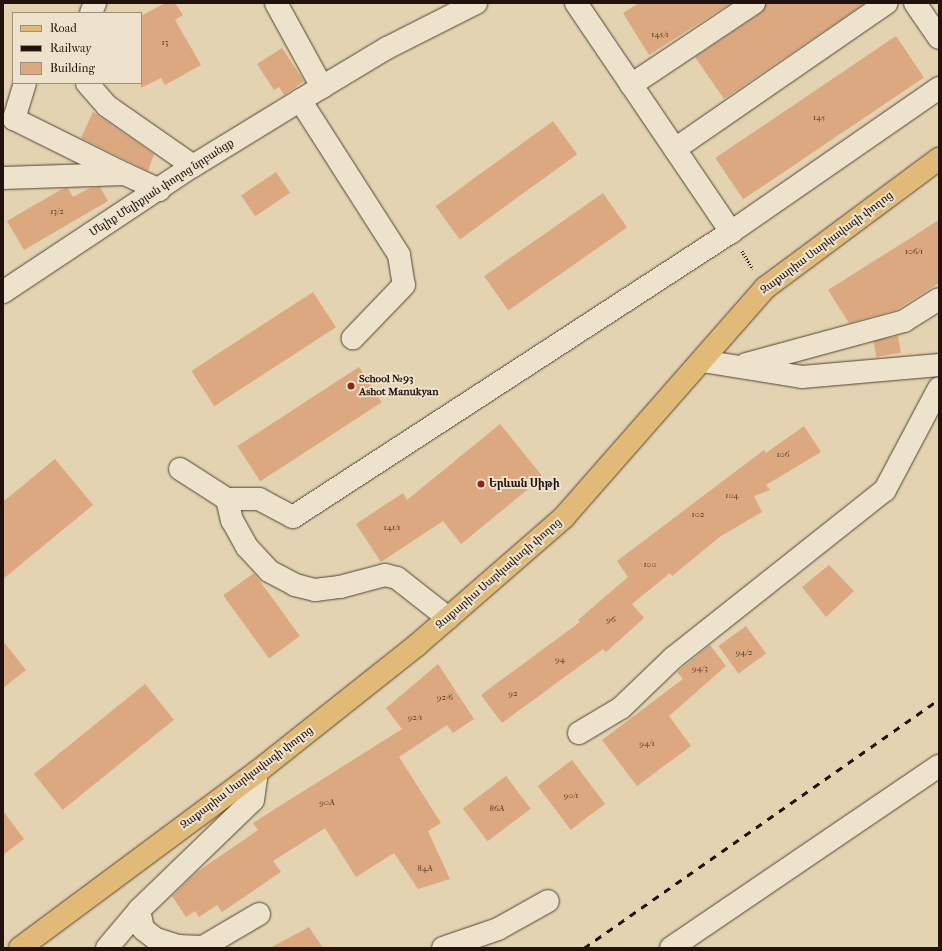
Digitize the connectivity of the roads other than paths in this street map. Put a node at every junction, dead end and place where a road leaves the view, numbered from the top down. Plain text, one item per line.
1 (276, 3) edge
2 (476, 3) edge
3 (576, 3) edge
4 (754, 3) edge
5 (887, 3) edge
6 (915, 3) edge
7 (939, 38) edge
8 (25, 84) edge
9 (88, 84) edge
10 (631, 85) junction
11 (322, 87) junction
12 (939, 88) edge
13 (300, 100) junction
14 (8, 120) edge
15 (675, 150) junction
16 (939, 159) edge
17 (193, 166) junction
18 (125, 174) junction
19 (3, 178) edge
20 (159, 190) junction
21 (730, 232) junction
22 (3, 292) edge
23 (939, 299) edge
24 (353, 338) dead end
25 (702, 361) junction
26 (939, 365) edge
27 (737, 366) junction
28 (939, 388) edge
29 (180, 469) dead end
30 (228, 499) junction
31 (448, 618) junction
32 (579, 733) dead end
33 (939, 766) edge
34 (257, 772) junction
35 (548, 901) dead end
36 (139, 910) junction
37 (259, 914) dead end
38 (20, 948) edge
39 (107, 948) edge
40 (443, 948) edge
41 (671, 948) edge

1 - 11 street
2 - 11 street, Մելիք Մելիքյան փողոց նրբանցք
3 - 10 street
4 - 10 street
5 - 15 street
6 - 7 street
8 - 14 street
9 - 17 street
10 - 15 street
11 - 13 street, Մելիք Մելիքյան փողոց նրբանցք
12 - 21 street
13 - 17 street, Մելիք Մելիքյան փողոց նրբանցք
13 - 24 street
14 - 18 street
15 - 21 street
16 - 25 main road, Զաքարիա Սարկավագի փողոց
17 - 20 street, Մելիք Մելիքյան փողոց նրբանցք
18 - 19 street
18 - 20 street
20 - 22 street, Մելիք Մելիքյան փողոց նրբանցք
21 - 30 street
23 - 27 street
25 - 27 street
25 - 31 main road, Զաքարիա Սարկավագի փողոց
26 - 27 street
28 - 32 street
29 - 30 street
30 - 31 street
31 - 34 main road, Զաքարիա Սարկավագի փողոց
33 - 41 street
34 - 36 street
34 - 38 main road, Զաքարիա Սարկավագի փողոց
35 - 40 street
36 - 37 street
36 - 39 street

